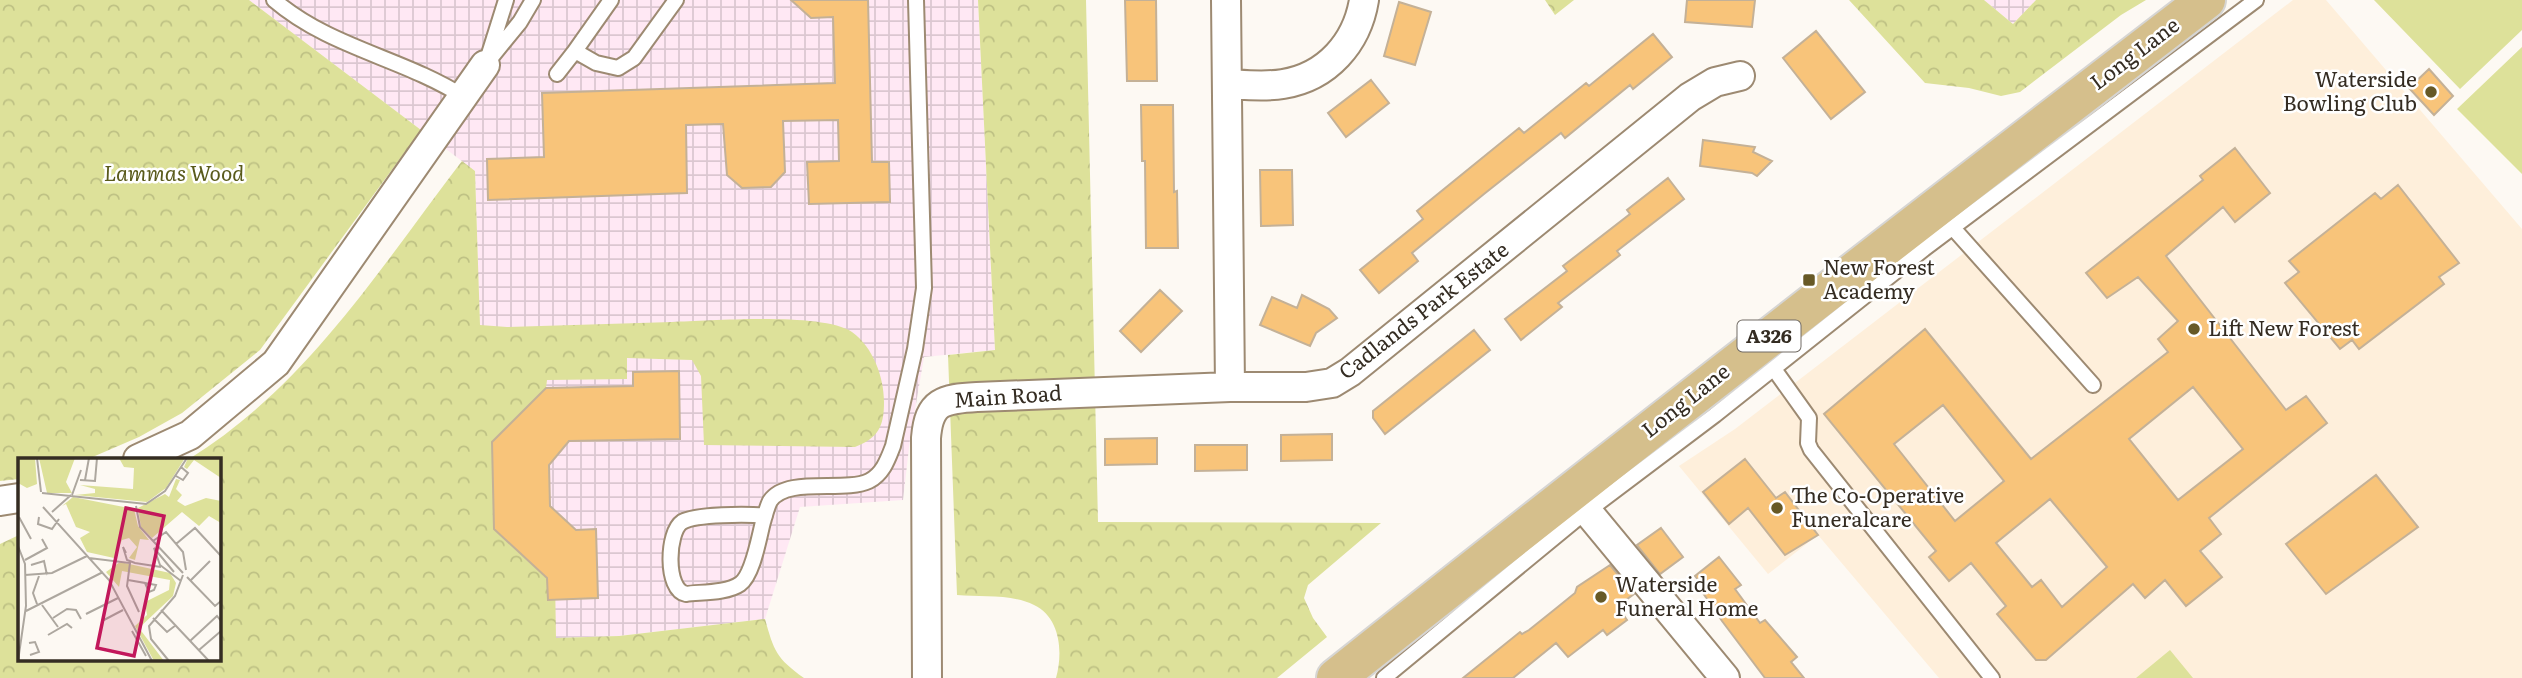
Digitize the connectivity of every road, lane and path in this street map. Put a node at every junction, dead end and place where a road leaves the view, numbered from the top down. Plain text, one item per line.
1 (274, 0) edge
2 (506, 0) edge
3 (533, 0) edge
4 (611, 0) edge
5 (676, 0) edge
6 (916, 0) edge
7 (1226, 0) edge
8 (1364, 0) edge
9 (2206, 0) edge
10 (2256, 0) edge
11 (575, 51) junction
12 (485, 65) junction
13 (557, 74) dead end
14 (1740, 76) dead end
15 (1228, 84) junction
16 (464, 97) junction
17 (1953, 228) junction
18 (1774, 369) junction
19 (2093, 385) dead end
20 (1230, 387) junction
21 (140, 458) edge
22 (18, 498) edge
23 (1581, 500) junction
24 (0, 501) edge
25 (765, 516) junction
26 (927, 678) edge
27 (1336, 678) edge
28 (1384, 678) edge
29 (1725, 678) edge
30 (1992, 678) edge

1 - 16 lane
2 - 12 lane
3 - 12 lane
4 - 11 lane
5 - 11 lane
6 - 25 lane
7 - 15 street
8 - 15 street
9 - 23 main road, Long Lane / A326
10 - 17 lane
11 - 13 lane
12 - 16 street
14 - 20 street, Cadlands Park Estate
15 - 20 street
16 - 21 street
17 - 18 lane
17 - 19 lane
18 - 23 lane
18 - 30 lane
20 - 26 street, Main Road
22 - 24 street
23 - 27 main road, Long Lane / A326
23 - 28 lane
23 - 29 street
25 - 25 lane

